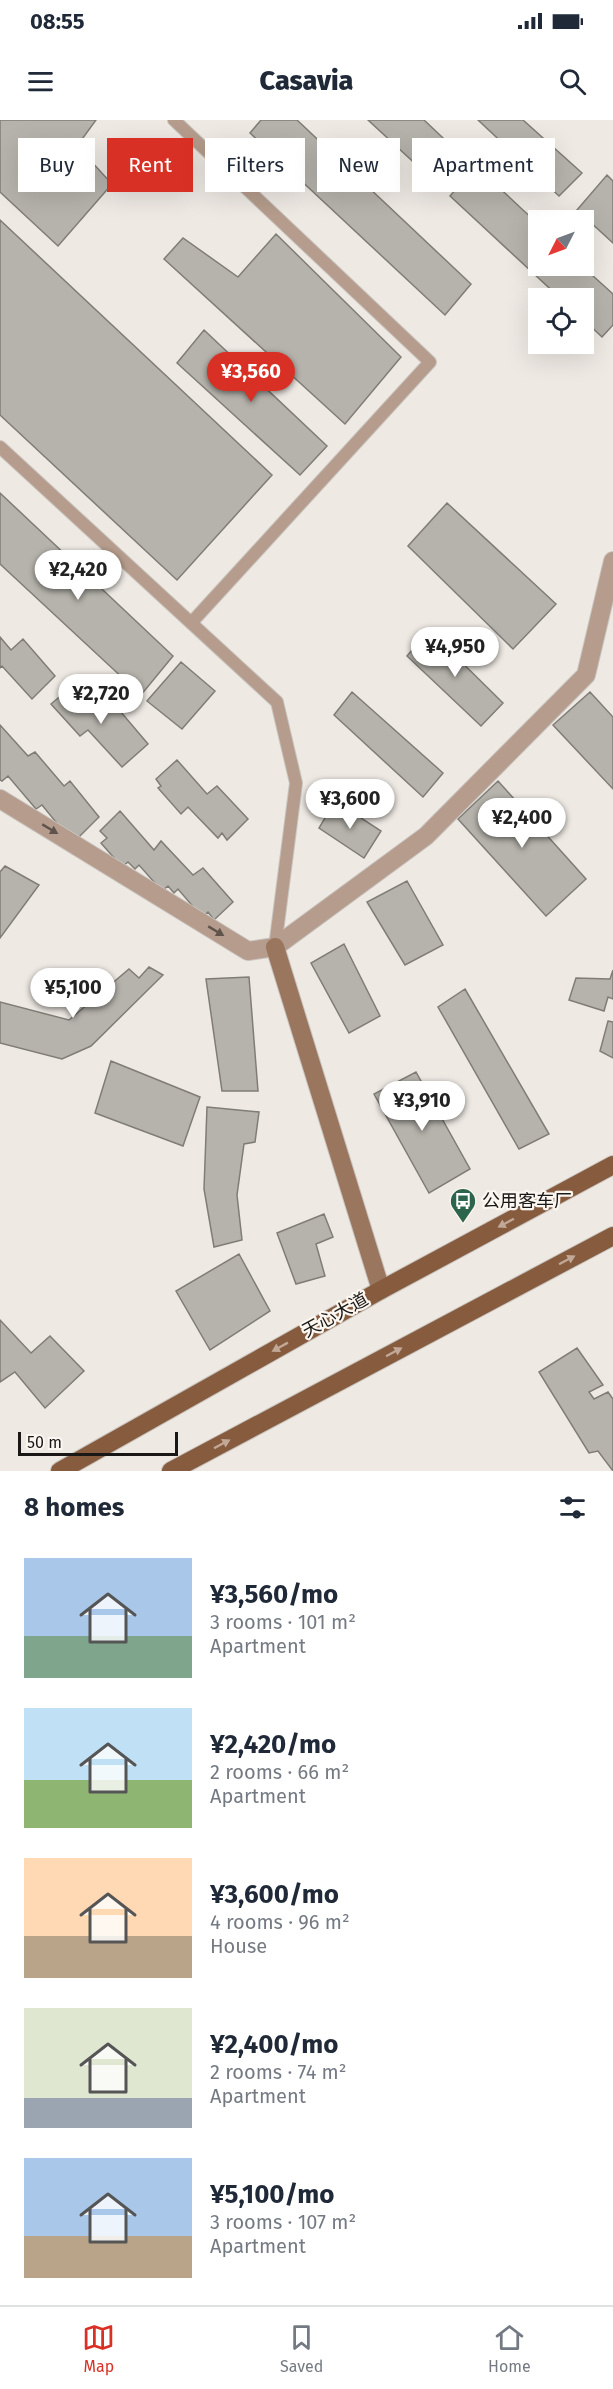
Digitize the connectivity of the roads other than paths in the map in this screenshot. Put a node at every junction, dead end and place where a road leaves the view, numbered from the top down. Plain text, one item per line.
1 (174, 120) edge
2 (0, 447) edge
3 (613, 561) edge
4 (192, 622) junction
5 (0, 799) edge
6 (275, 946) junction
7 (613, 1165) edge
8 (613, 1236) edge
9 (381, 1290) junction
10 (60, 1471) edge
11 (171, 1471) edge

1 - 4 lane
2 - 4 lane
3 - 6 street
4 - 6 lane
5 -> 6 street
6 - 9 street
7 -> 9 main road, 天心大道
11 -> 8 main road
9 -> 10 main road, 天心大道

